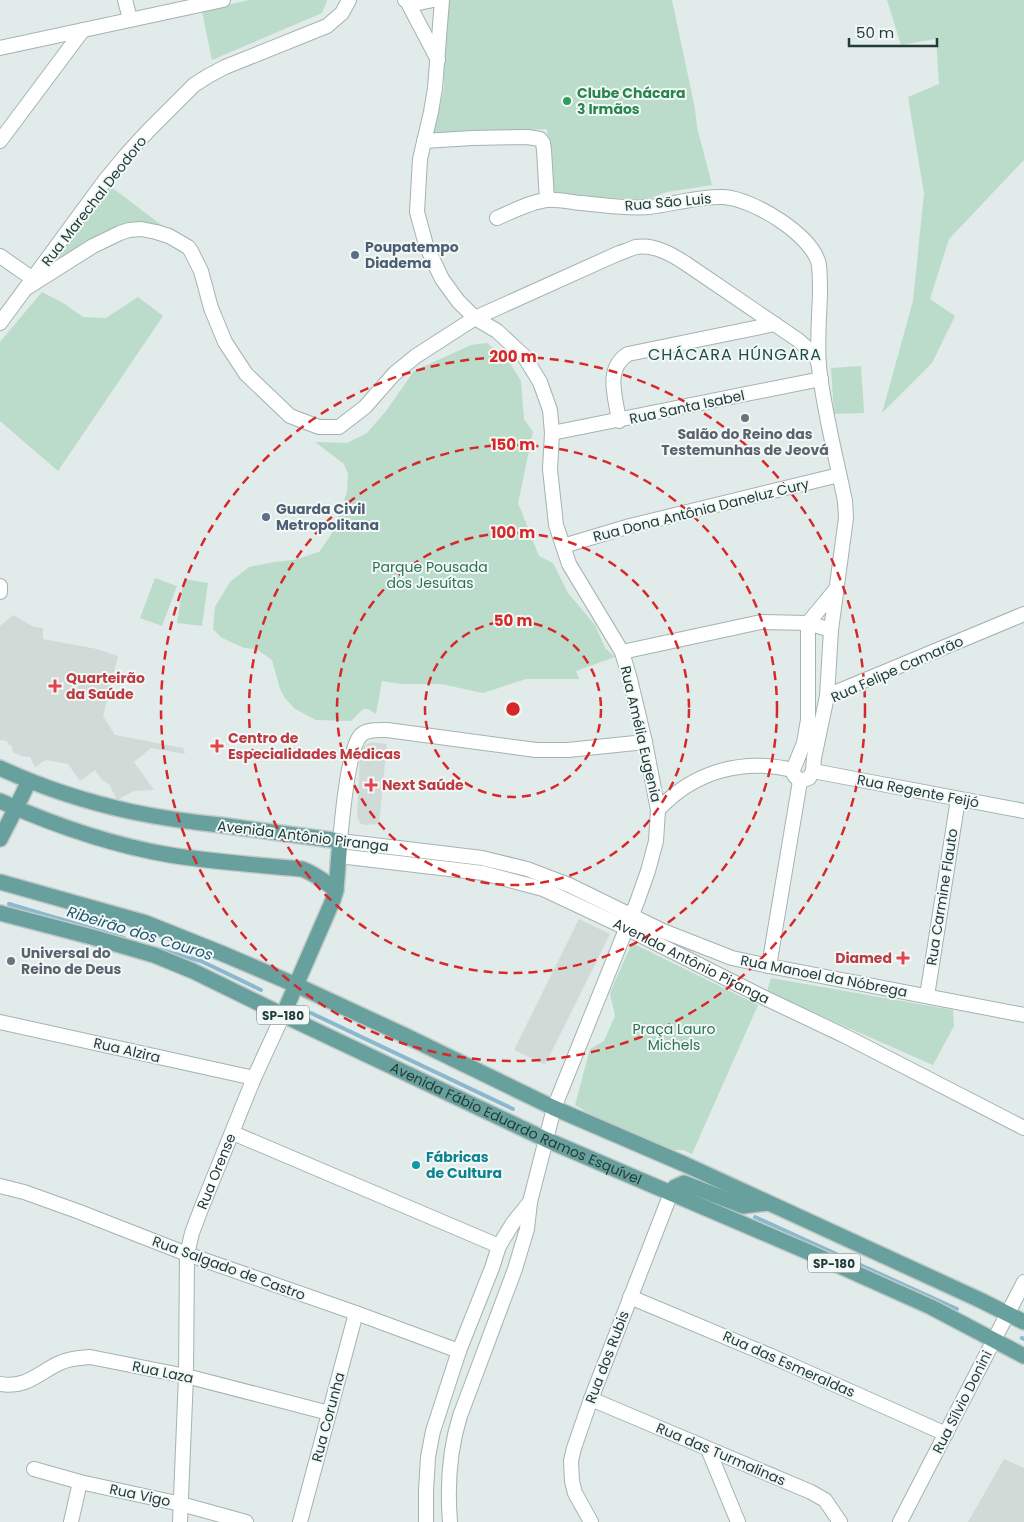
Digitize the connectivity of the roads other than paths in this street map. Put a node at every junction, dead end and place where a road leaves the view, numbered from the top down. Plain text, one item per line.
1 (125, 0) edge
2 (223, 0) edge
3 (349, 0) edge
4 (433, 0) edge
5 (442, 0) edge
6 (406, 1) edge
7 (130, 19) junction
8 (83, 30) junction
9 (0, 48) edge
10 (438, 60) junction
11 (0, 141) edge
12 (424, 141) junction
13 (547, 200) junction
14 (497, 218) dead end
15 (0, 256) edge
16 (30, 283) junction
17 (475, 318) junction
18 (0, 323) edge
19 (775, 324) junction
20 (820, 372) junction
21 (619, 421) junction
22 (552, 434) junction
23 (840, 475) junction
24 (563, 546) junction
25 (0, 586) edge
26 (836, 589) junction
27 (0, 592) edge
28 (1024, 614) edge
29 (808, 623) junction
30 (831, 630) junction
31 (622, 652) junction
32 (808, 692) junction
33 (827, 696) junction
34 (646, 742) junction
35 (0, 768) edge
36 (813, 771) junction
37 (797, 775) junction
38 (29, 781) junction
39 (958, 799) junction
40 (0, 801) edge
41 (16, 808) junction
42 (658, 810) junction
43 (1024, 811) edge
44 (0, 839) edge
45 (340, 840) junction
46 (339, 856) junction
47 (0, 882) edge
48 (336, 890) junction
49 (0, 913) edge
50 (629, 922) junction
51 (769, 966) junction
52 (296, 985) junction
53 (927, 996) junction
54 (283, 1015) junction
55 (1024, 1015) edge
56 (0, 1022) edge
57 (254, 1078) junction
58 (554, 1108) junction
59 (1024, 1128) edge
60 (233, 1133) junction
61 (547, 1140) junction
62 (0, 1186) edge
63 (671, 1193) junction
64 (530, 1202) junction
65 (768, 1203) junction
66 (499, 1246) junction
67 (187, 1254) junction
68 (492, 1268) junction
69 (512, 1276) junction
70 (1024, 1282) edge
71 (630, 1297) junction
72 (356, 1313) junction
73 (1008, 1313) junction
74 (1024, 1322) edge
75 (994, 1340) junction
76 (459, 1351) junction
77 (1024, 1356) edge
78 (186, 1376) junction
79 (0, 1384) edge
80 (591, 1399) junction
81 (329, 1413) junction
82 (946, 1434) junction
83 (708, 1449) junction
84 (34, 1469) dead end
85 (80, 1482) junction
86 (181, 1504) junction
87 (71, 1522) edge
88 (180, 1522) edge
89 (246, 1522) edge
90 (300, 1522) edge
91 (426, 1522) edge
92 (450, 1522) edge
93 (591, 1522) edge
94 (738, 1522) edge
95 (840, 1522) edge
96 (900, 1522) edge

1 - 7 street
2 - 7 street
3 - 16 street, Rua Marechal Deodoro
4 - 6 street
5 - 10 street, Rua Amélia Eugenia
6 - 10 street
7 - 8 street
8 - 9 street
8 - 11 street
10 - 12 street, Rua Amélia Eugenia
12 - 13 street
12 - 17 street, Rua Amélia Eugenia
13 - 14 street, Rua São Luis
13 - 20 street, Rua São Luis
15 - 16 street
16 - 17 street
16 - 18 street, Rua Marechal Deodoro
17 - 19 street
17 - 22 street, Rua Amélia Eugenia
19 - 20 street
19 - 21 street
20 - 21 street, Rua Santa Isabel
20 - 23 street, Rua São Luis
21 - 22 street, Rua Santa Isabel
22 - 24 street, Rua Amélia Eugenia
23 - 24 street, Rua Dona Antônia Daneluz Cury
23 - 26 street, Rua São Luis
24 - 31 street, Rua Amélia Eugenia
25 - 27 street
26 - 29 street
26 - 30 street, Rua São Luis
28 - 33 street, Rua Felipe Camarão
29 - 30 street
29 - 31 street
29 - 32 street
30 - 33 street, Rua São Luis
31 - 34 street, Rua Amélia Eugenia
32 - 33 street
32 - 37 street, Rua Felipe Camarão
33 - 36 street, Rua Felipe Camarão
34 - 42 street, Rua Amélia Eugenia
34 - 45 street
35 - 38 main road, Avenida Antônio Piranga
36 - 37 street
36 - 39 street, Rua Regente Feijó
37 - 42 street
37 - 51 street, Rua Felipe Camarão
38 - 41 main road
38 - 45 main road, Avenida Antônio Piranga
39 - 43 street, Rua Regente Feijó
39 - 53 street, Rua Carmine Flauto
40 - 41 main road
41 - 44 main road
41 - 48 main road
42 - 50 street, Rua Amélia Eugenia
45 - 46 main road, Rua Orense
45 - 50 street, Avenida Antônio Piranga
46 - 48 main road, Rua Orense
46 - 50 street, Avenida Antônio Piranga
47 - 52 main road, SP-180
48 - 52 main road, Rua Orense
49 - 54 main road, Avenida Fábio Eduardo Ramos Esquível / SP-180
50 - 51 street, Rua Manoel da Nóbrega
50 - 58 street, Rua Amélia Eugenia
50 - 59 street, Avenida Antônio Piranga
51 - 53 street, Rua Manoel da Nóbrega
52 - 54 main road, Rua Orense
52 - 58 main road, SP-180
53 - 55 street, Rua Manoel da Nóbrega
54 - 57 street, Rua Orense
54 - 61 main road, Avenida Fábio Eduardo Ramos Esquível / SP-180
56 - 57 street, Rua Alzira
57 - 60 street, Rua Orense
58 - 61 street, Rua Amélia Eugenia
58 - 65 main road, SP-180
60 - 66 street
60 - 67 street, Rua Orense
61 - 63 main road, Avenida Fábio Eduardo Ramos Esquível / SP-180
61 - 64 street, Rua Amélia Eugenia
62 - 67 street, Rua Salgado de Castro
63 - 65 main road
63 - 71 street, Rua dos Rubis
63 - 75 main road, Avenida Fábio Eduardo Ramos Esquível / SP-180
64 - 66 street
64 - 69 street, Rua Amélia Eugenia
65 - 73 main road, SP-180
66 - 68 street
67 - 72 street, Rua Salgado de Castro
67 - 78 street, Rua Orense
68 - 69 street
68 - 76 street
69 - 92 street, Rua Amélia Eugenia
70 - 73 street, Rua Sílvio Donini
71 - 80 street, Rua dos Rubis
71 - 82 street, Rua das Esmeraldas
72 - 76 street, Rua Salgado de Castro
72 - 81 street, Rua Corunha
73 - 74 main road, SP-180
73 - 75 street, Rua Sílvio Donini
75 - 77 main road, Avenida Fábio Eduardo Ramos Esquível / SP-180
75 - 82 street, Rua Sílvio Donini
76 - 91 street
78 - 79 street, Rua Laza
78 - 81 street, Rua Laza
78 - 86 street, Rua Orense
80 - 83 street, Rua das Turmalinas
80 - 93 street, Rua dos Rubis
81 - 90 street, Rua Corunha
82 - 96 street, Rua Sílvio Donini
83 - 94 street
83 - 95 street, Rua das Turmalinas
84 - 85 street, Rua Vigo
85 - 86 street, Rua Vigo
85 - 87 street
86 - 88 street, Rua Orense
86 - 89 street, Rua Vigo

